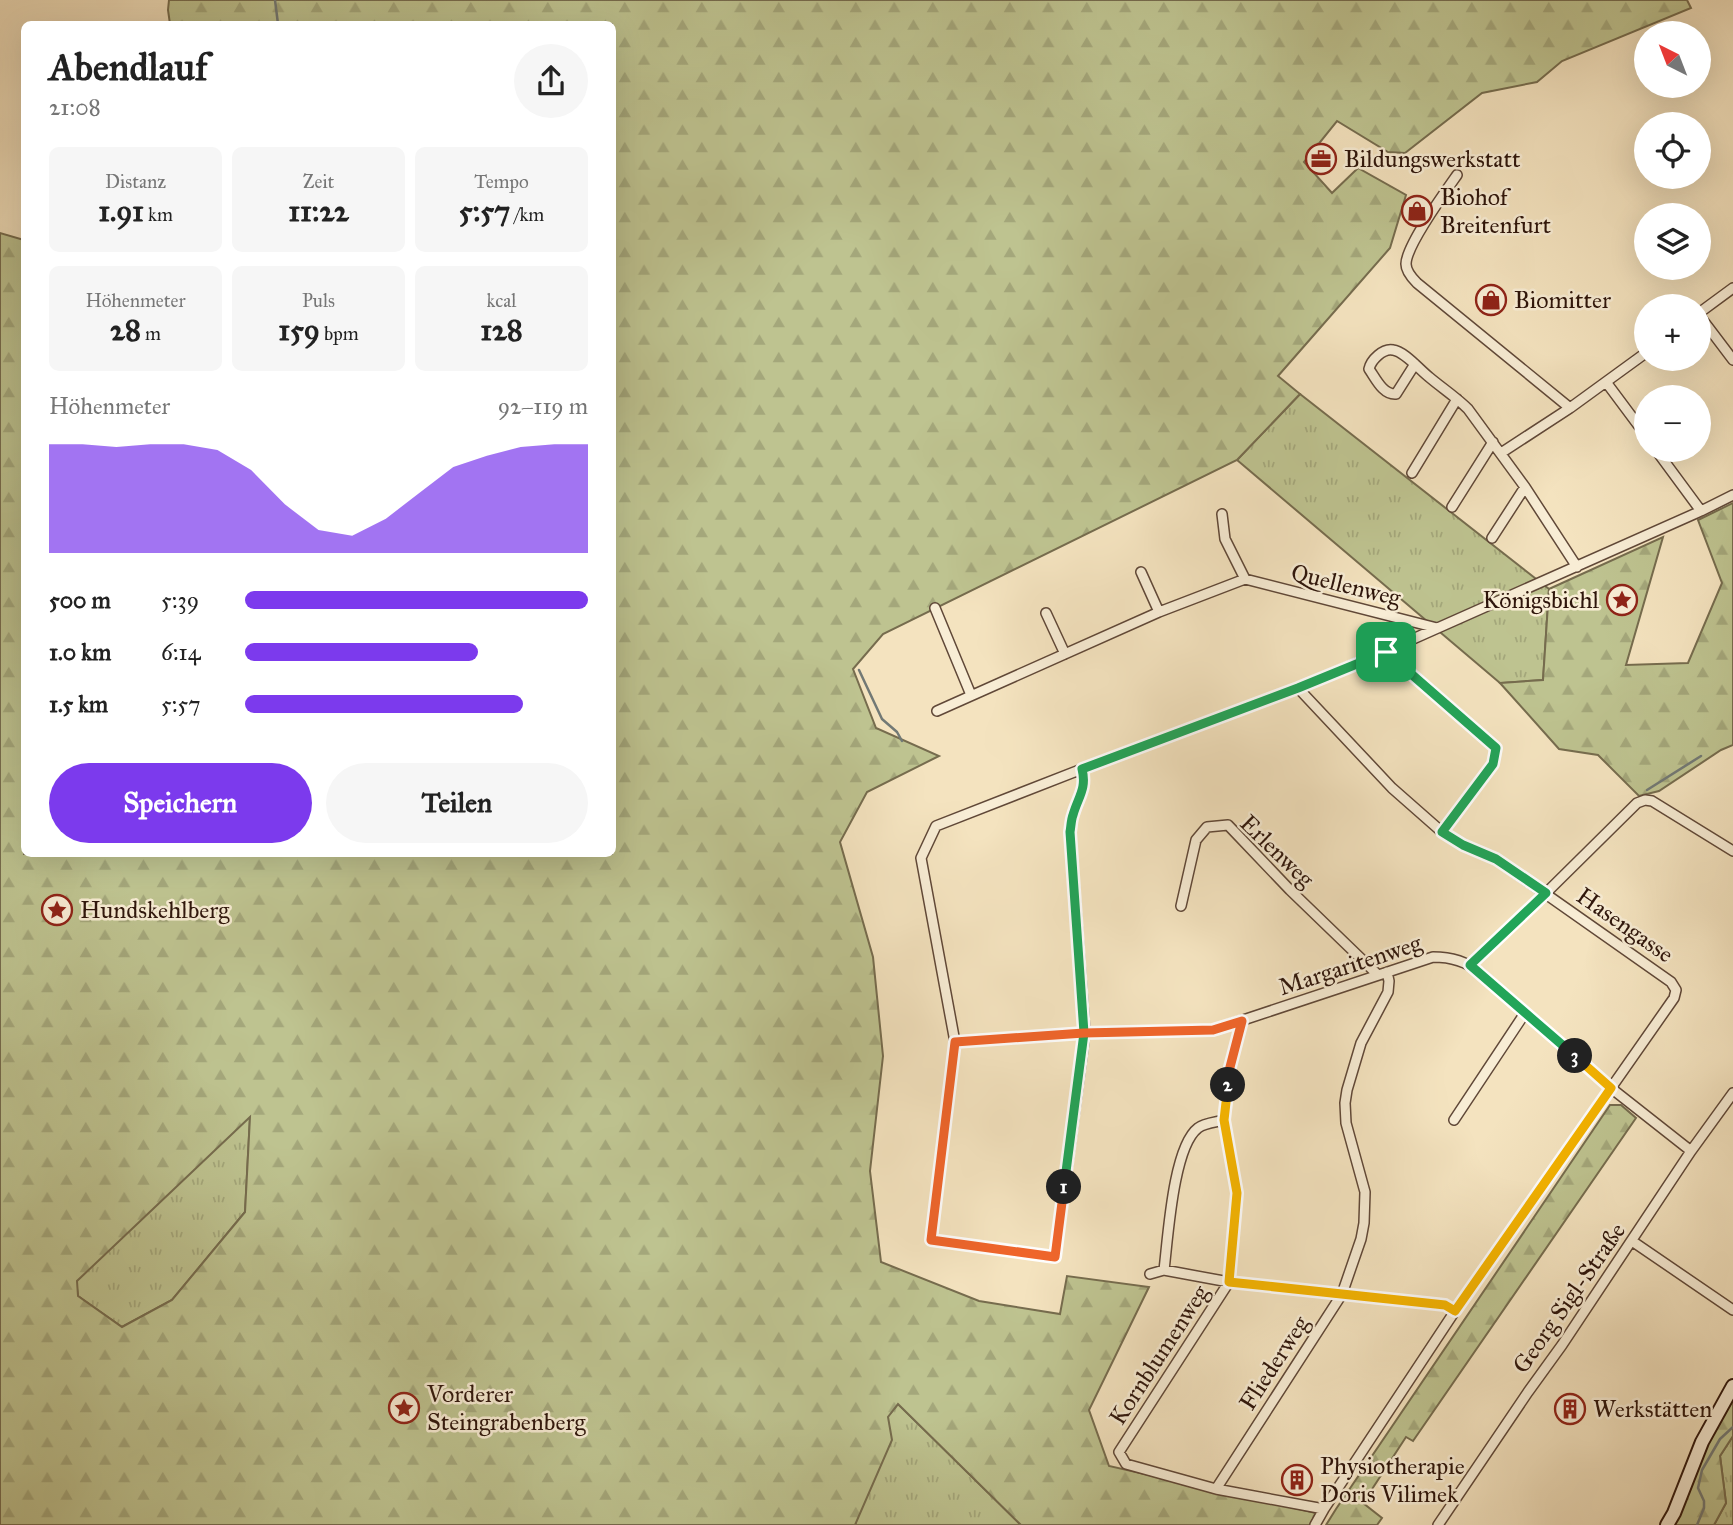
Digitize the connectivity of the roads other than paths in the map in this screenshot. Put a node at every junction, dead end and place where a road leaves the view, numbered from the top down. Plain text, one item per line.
1 (1457, 175) dead end
2 (1733, 288) edge
3 (1711, 305) edge
4 (1711, 330) edge
5 (1733, 360) edge
6 (1634, 362) edge
7 (1415, 365) junction
8 (1606, 382) junction
9 (1457, 399) junction
10 (1570, 408) junction
11 (1634, 420) edge
12 (1493, 442) junction
13 (1501, 453) junction
14 (1665, 462) edge
15 (1412, 473) dead end
16 (1525, 487) junction
17 (1733, 495) edge
18 (1452, 508) dead end
19 (1701, 511) junction
20 (1222, 514) dead end
21 (1492, 538) dead end
22 (1577, 567) junction
23 (1141, 572) dead end
24 (1245, 579) junction
25 (935, 608) dead end
26 (1159, 612) junction
27 (1046, 613) dead end
28 (1437, 628) junction
29 (1386, 652) junction
30 (1065, 654) junction
31 (1298, 688) junction
32 (971, 695) junction
33 (937, 710) dead end
34 (1082, 769) junction
35 (1442, 832) junction
36 (1733, 851) edge
37 (1546, 893) junction
38 (1181, 906) dead end
39 (1470, 965) junction
40 (1382, 973) junction
41 (1525, 1013) junction
42 (1242, 1021) junction
43 (1084, 1033) junction
44 (955, 1042) junction
45 (1611, 1088) junction
46 (1733, 1093) edge
47 (1224, 1120) junction
48 (1454, 1120) dead end
49 (1691, 1152) junction
50 (1632, 1241) junction
51 (1164, 1270) junction
52 (1150, 1274) dead end
53 (1229, 1282) junction
54 (1342, 1294) junction
55 (1733, 1310) edge
56 (1455, 1311) junction
57 (1733, 1386) edge
58 (1216, 1489) junction
59 (1324, 1509) junction
60 (1315, 1525) edge
61 (1438, 1525) edge
62 (1667, 1525) edge

1 - 10 street
2 - 3 street
4 - 5 street
6 - 8 street
7 - 7 street
7 - 9 street
8 - 10 street
8 - 11 street
9 - 12 street
9 - 15 street
10 - 13 street
12 - 13 street
12 - 18 street
13 - 16 street
14 - 19 street
16 - 21 street
16 - 22 street
17 - 19 street
19 - 22 street
20 - 24 street
22 - 28 street
23 - 26 street
24 - 26 street
24 - 28 street, Quellenweg
25 - 32 street
26 - 30 street
27 - 30 street
28 - 29 street
29 - 31 street
29 - 35 street
30 - 32 street
31 - 34 street
31 - 35 street, Hasengasse
32 - 33 street
34 - 43 street
34 - 44 street
35 - 37 street, Hasengasse
36 - 37 street
37 - 39 street
37 - 45 street, Hasengasse
38 - 40 street, Erlenweg
39 - 40 street, Margaritenweg
39 - 41 street, Margaritenweg
40 - 42 street, Margaritenweg
40 - 54 street, Fliederweg
41 - 45 street, Margaritenweg
41 - 48 street
42 - 43 street, Margaritenweg
42 - 47 street, Kornblumenweg
43 - 44 street, Margaritenweg
43 - 44 street
45 - 49 street, Margaritenweg
45 - 56 street
46 - 49 street, Georg Sigl-Straße
47 - 51 street
47 - 53 street, Kornblumenweg
49 - 50 street, Georg Sigl-Straße
50 - 55 street
50 - 61 street, Georg Sigl-Straße
51 - 52 street
51 - 53 street
53 - 54 street
53 - 58 street, Kornblumenweg
54 - 56 street
54 - 58 street, Fliederweg
56 - 59 street
57 - 62 main road
58 - 59 street, Kornblumenweg
59 - 60 street

